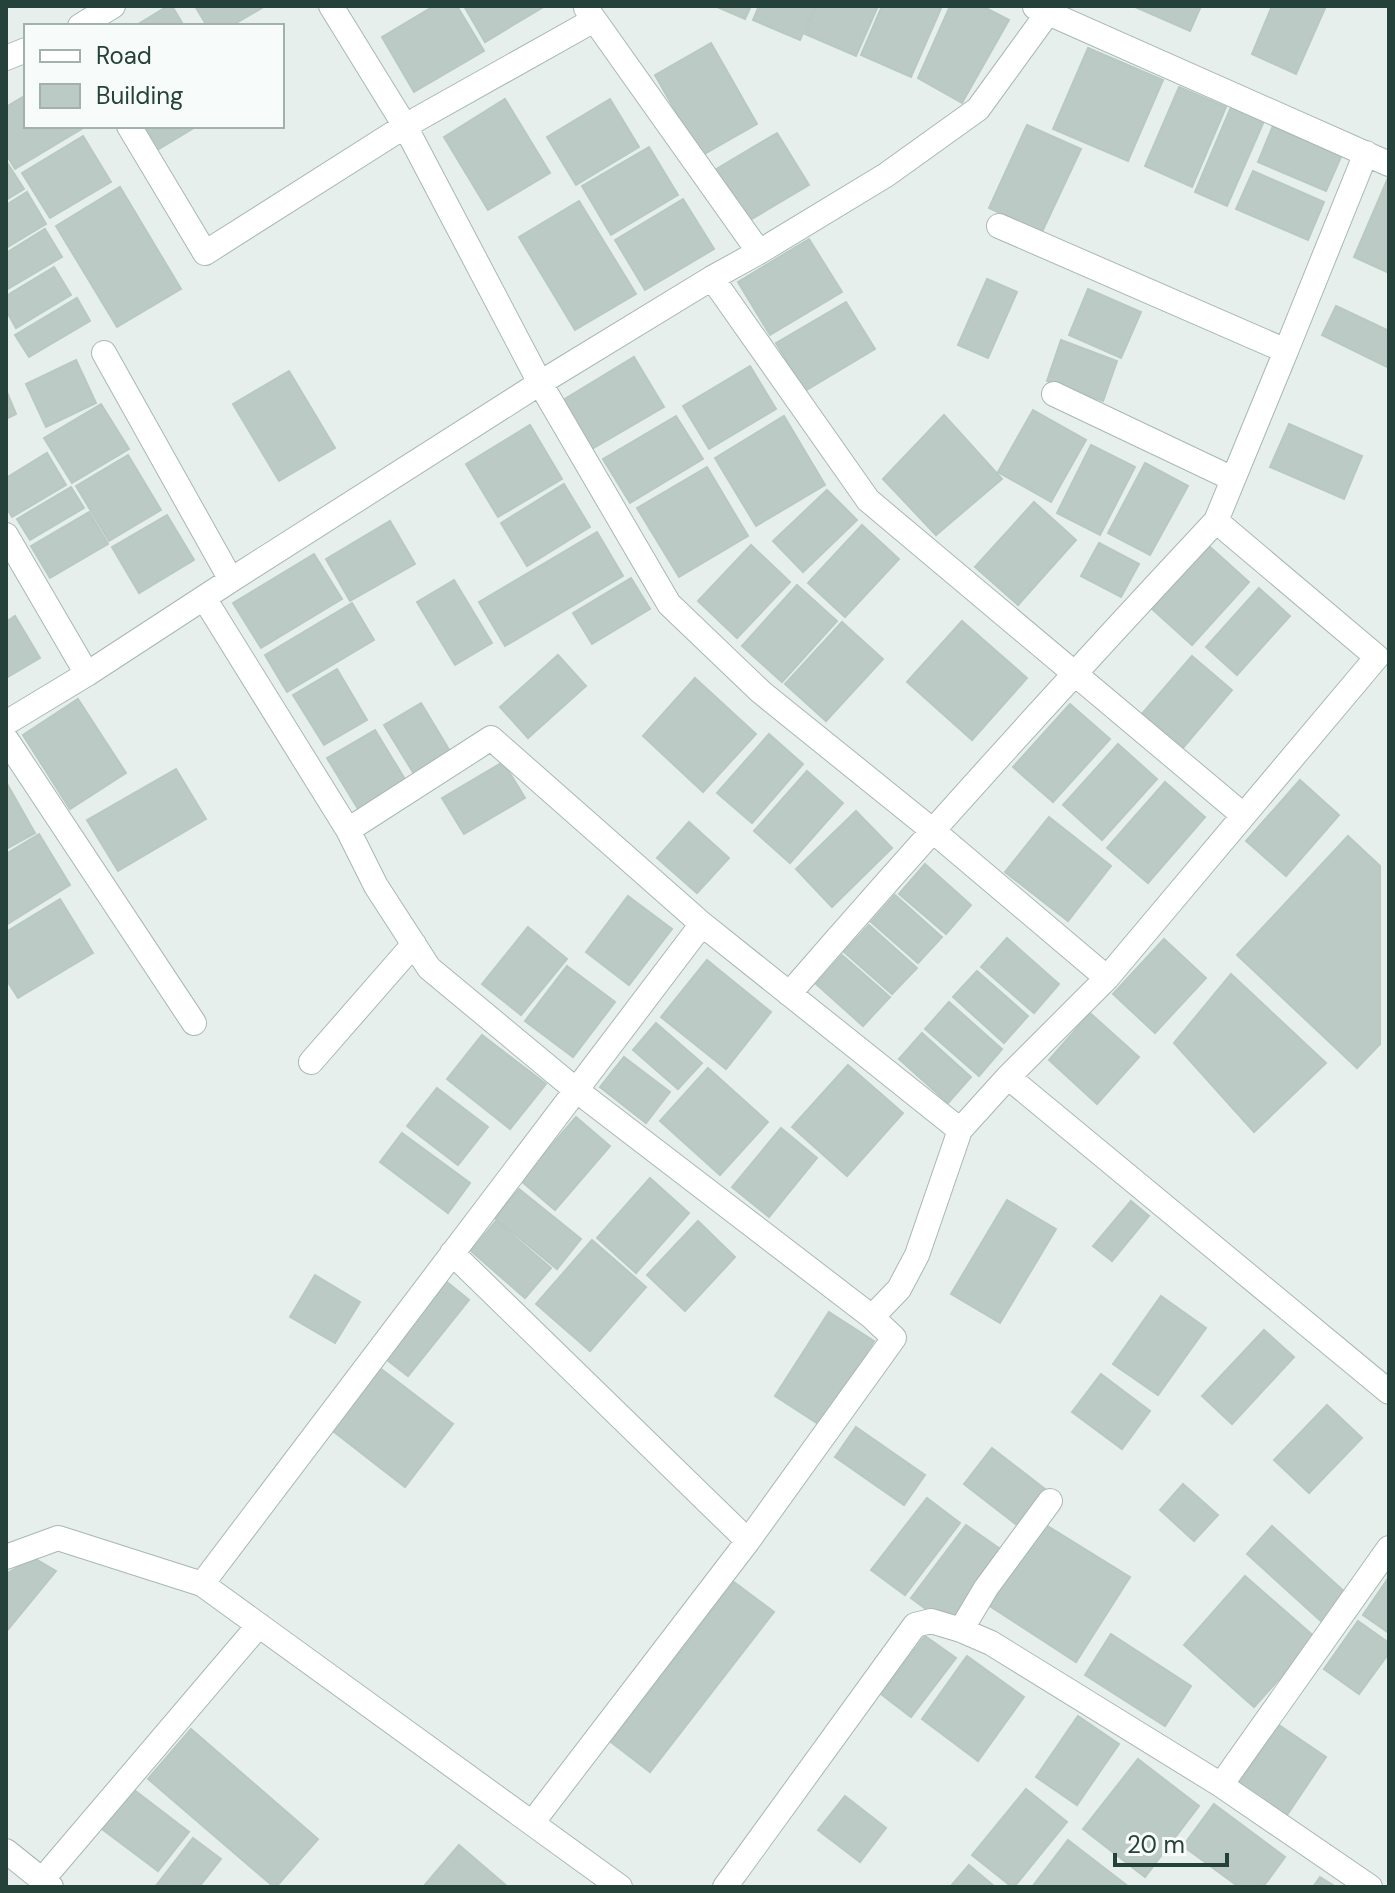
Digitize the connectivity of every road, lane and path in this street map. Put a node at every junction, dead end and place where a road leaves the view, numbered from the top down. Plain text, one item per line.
1 (113, 6) edge
2 (331, 6) edge
3 (1044, 9) edge
4 (589, 13) edge
5 (83, 24) edge
6 (405, 126) junction
7 (130, 128) edge
8 (1366, 153) junction
9 (1389, 164) edge
10 (999, 226) dead end
11 (759, 252) junction
12 (712, 278) junction
13 (1286, 351) junction
14 (104, 353) dead end
15 (540, 383) junction
16 (1054, 394) dead end
17 (1233, 479) junction
18 (1216, 521) junction
19 (6, 535) edge
20 (231, 580) junction
21 (204, 598) junction
22 (1074, 673) junction
23 (87, 674) junction
24 (6, 723) edge
25 (6, 739) edge
26 (1243, 815) junction
27 (348, 830) junction
28 (932, 830) junction
29 (702, 924) junction
30 (414, 944) junction
31 (1107, 978) junction
32 (789, 994) junction
33 (194, 1023) dead end
34 (311, 1062) dead end
35 (1008, 1077) junction
36 (576, 1090) junction
37 (960, 1130) junction
38 (452, 1253) junction
39 (872, 1317) junction
40 (1389, 1392) edge
41 (1050, 1501) dead end
42 (748, 1541) junction
43 (1389, 1548) edge
44 (6, 1557) edge
45 (202, 1584) junction
46 (259, 1625) junction
47 (961, 1630) junction
48 (1221, 1785) junction
49 (532, 1823) junction
50 (6, 1851) edge
51 (47, 1884) edge
52 (620, 1887) edge
53 (725, 1887) edge
54 (1370, 1887) edge

1 - 5 street
2 - 6 street
3 - 8 street
3 - 11 street
4 - 6 street
4 - 11 street
6 - 7 street
6 - 15 street
8 - 9 street
8 - 13 street
10 - 13 street
11 - 12 street
12 - 15 street
12 - 22 street
13 - 17 street
14 - 20 street
15 - 20 street
15 - 28 street
16 - 17 street
17 - 18 street
18 - 22 street
18 - 26 street
19 - 23 street
20 - 21 street
21 - 23 street
21 - 27 street
22 - 26 street
22 - 28 street
23 - 24 street
25 - 33 street
26 - 31 street
27 - 29 street
27 - 30 street
28 - 31 street
28 - 32 street
29 - 32 street
29 - 36 street
30 - 34 street
30 - 36 street
31 - 35 street
32 - 37 street
35 - 37 street
35 - 40 street
36 - 38 street
36 - 39 street
37 - 39 street
38 - 42 street
38 - 45 street
39 - 42 street
41 - 47 street
42 - 49 street
43 - 48 street
44 - 45 street
45 - 46 street
46 - 49 street
46 - 51 street
47 - 48 street
47 - 53 street
48 - 54 street
49 - 52 street
50 - 51 street

